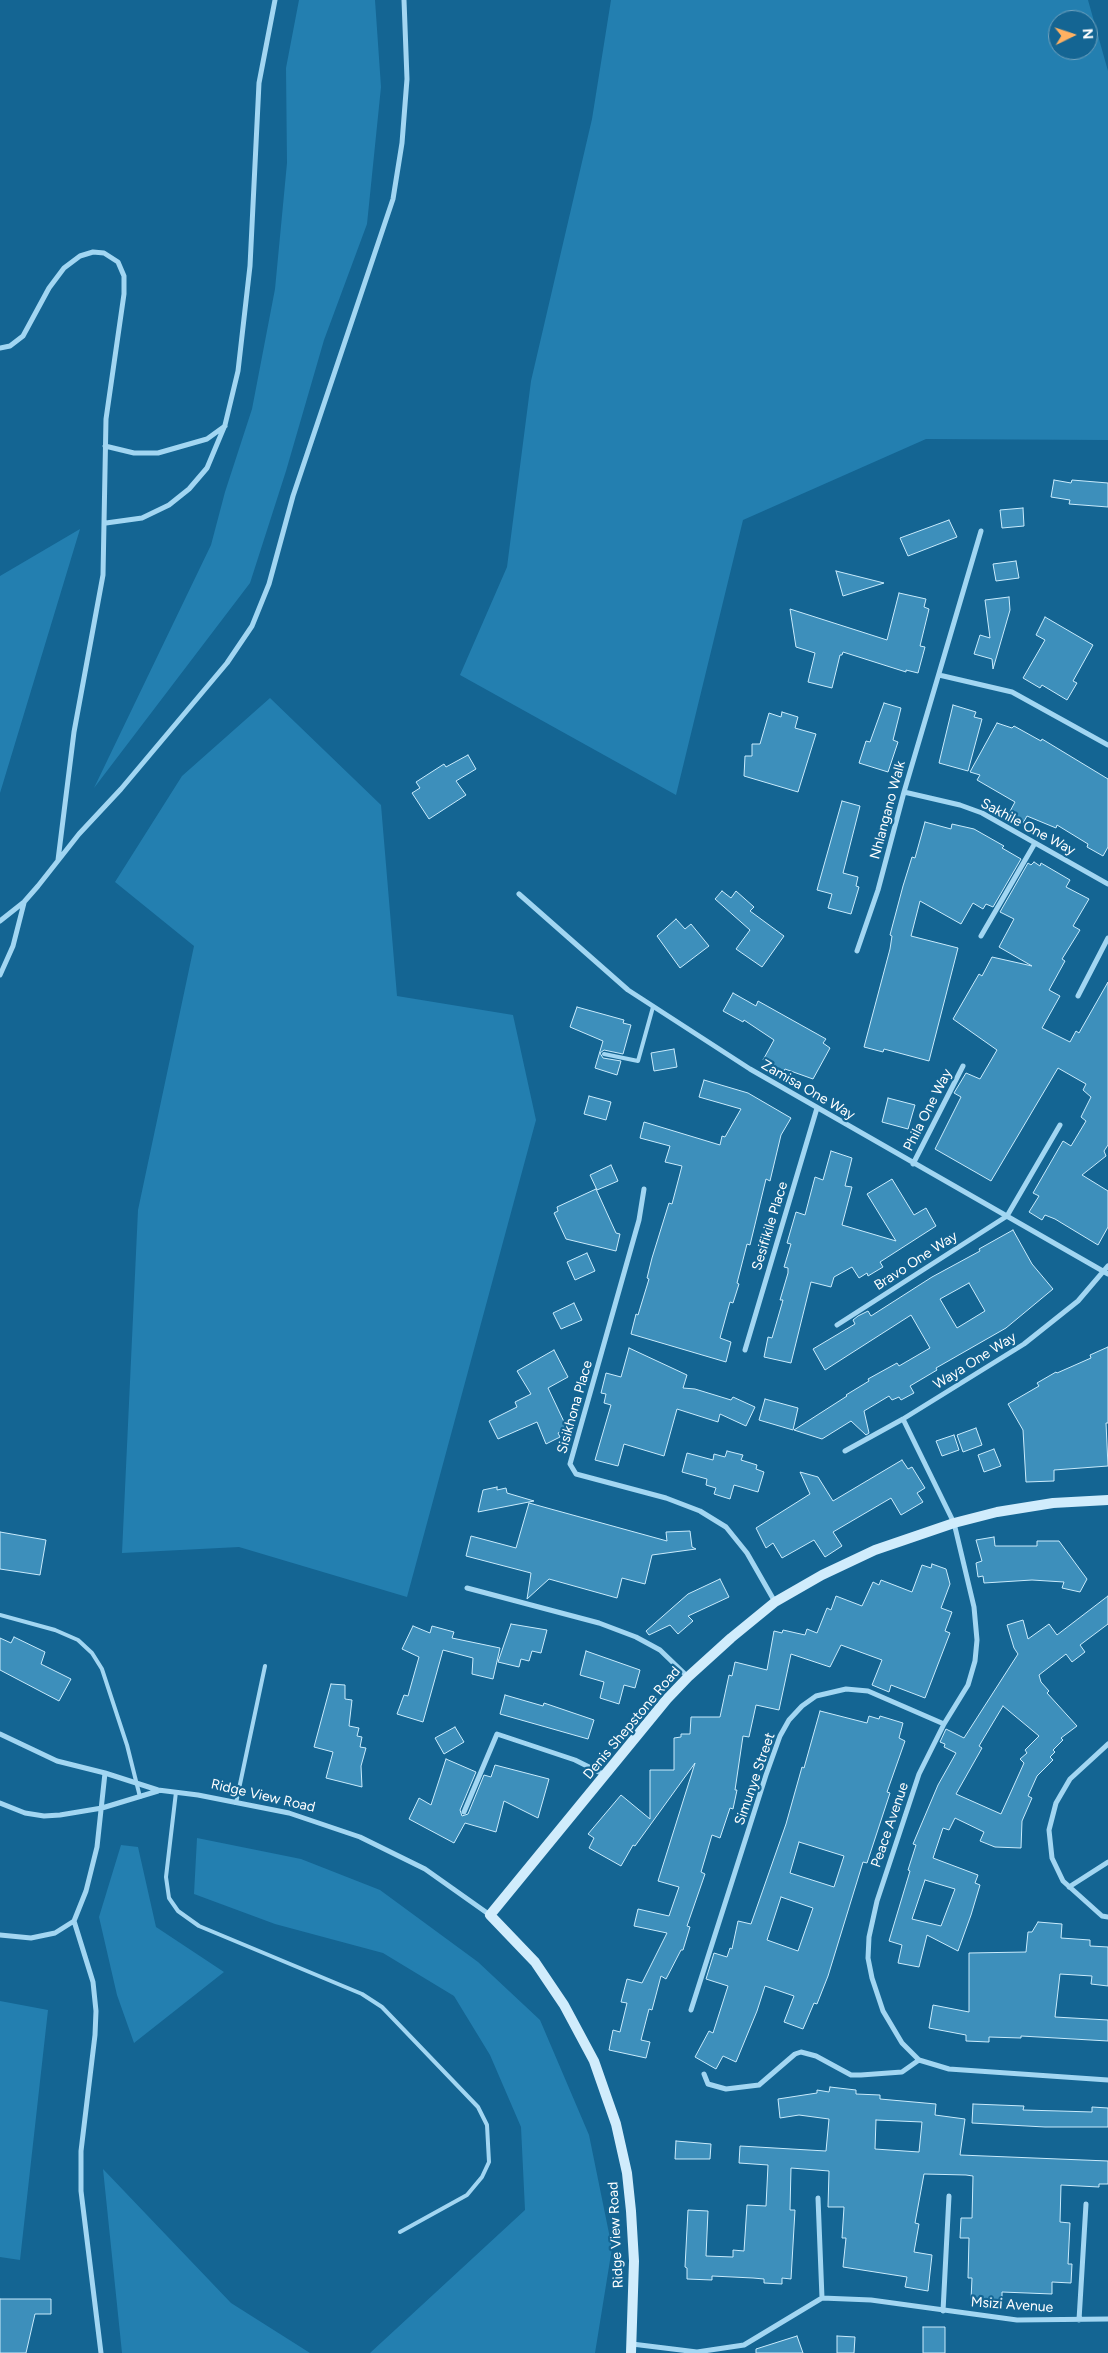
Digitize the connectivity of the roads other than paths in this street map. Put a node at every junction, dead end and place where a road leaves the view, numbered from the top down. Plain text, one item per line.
1 (274, 0) edge
2 (404, 0) edge
3 (0, 348) edge
4 (225, 425) junction
5 (104, 446) junction
6 (106, 523) junction
7 (982, 531) dead end
8 (939, 675) junction
9 (1108, 745) edge
10 (904, 792) junction
11 (1034, 843) junction
12 (58, 860) junction
13 (1108, 884) edge
14 (519, 894) dead end
15 (24, 902) junction
16 (0, 921) edge
17 (981, 936) dead end
18 (1108, 938) edge
19 (857, 951) dead end
20 (0, 975) edge
21 (1078, 996) dead end
22 (653, 1007) junction
23 (604, 1054) dead end
24 (963, 1066) dead end
25 (817, 1108) junction
26 (1060, 1125) dead end
27 (913, 1164) junction
28 (644, 1189) dead end
29 (1007, 1216) junction
30 (1108, 1266) edge
31 (1106, 1273) edge
32 (837, 1325) dead end
33 (744, 1350) dead end
34 (903, 1419) junction
35 (845, 1451) dead end
36 (1108, 1500) edge
37 (954, 1523) junction
38 (467, 1588) dead end
39 (775, 1602) junction
40 (0, 1615) edge
41 (265, 1666) dead end
42 (688, 1677) junction
43 (944, 1724) junction
44 (0, 1734) edge
45 (1108, 1744) edge
46 (105, 1773) junction
47 (606, 1776) junction
48 (137, 1783) junction
49 (158, 1790) junction
50 (176, 1792) junction
51 (140, 1797) junction
52 (0, 1803) edge
53 (236, 1803) junction
54 (102, 1808) junction
55 (464, 1812) dead end
56 (1108, 1862) edge
57 (1069, 1887) junction
58 (490, 1915) junction
59 (1108, 1917) edge
60 (74, 1922) junction
61 (0, 1935) edge
62 (692, 2010) dead end
63 (919, 2060) junction
64 (704, 2074) dead end
65 (1108, 2080) edge
66 (949, 2196) dead end
67 (818, 2198) dead end
68 (1086, 2204) dead end
69 (400, 2232) dead end
70 (822, 2298) junction
71 (943, 2311) junction
72 (1108, 2319) edge
73 (1079, 2320) junction
74 (631, 2349) edge
75 (101, 2353) edge

1 - 4 street
2 - 12 street
3 - 5 street
4 - 5 street
4 - 6 street
5 - 6 street
6 - 12 street
7 - 8 street, Nhlangano Walk
8 - 9 street
8 - 10 street, Nhlangano Walk
10 - 11 street, Sakhile One Way
10 - 19 street, Nhlangano Walk
11 - 13 street, Sakhile One Way
11 - 17 street
12 - 15 street
14 - 22 street, Zamisa One Way
15 - 16 street
15 - 20 street
18 - 21 street
22 - 23 lane
22 - 25 street, Zamisa One Way
24 - 27 street, Phila One Way
25 - 27 street, Zamisa One Way
25 - 33 street, Sesifikile Place
26 - 29 street
27 - 29 street, Zamisa One Way
28 - 39 street, Sisikhona Place
29 - 31 street, Zamisa One Way
29 - 32 street, Bravo One Way
30 - 31 street, Waya One Way
31 - 34 street, Waya One Way
34 - 35 street, Waya One Way
34 - 37 street, Peace Avenue
36 - 37 street, Denis Shepstone Road
37 - 39 street, Denis Shepstone Road
37 - 43 street, Peace Avenue
38 - 42 street
39 - 42 street, Denis Shepstone Road
40 - 48 lane
41 - 53 lane
42 - 47 street, Denis Shepstone Road
43 - 62 street, Simunye Street
43 - 63 street, Peace Avenue
44 - 46 street, Ridge View Road
45 - 57 street
46 - 48 street, Ridge View Road
46 - 54 street
47 - 55 street
47 - 58 street, Denis Shepstone Road
48 - 49 street, Ridge View Road
48 - 51 lane
49 - 50 street, Ridge View Road
49 - 51 street, Ridge View Road
50 - 53 street, Ridge View Road
50 - 69 lane
51 - 54 street, Ridge View Road
52 - 54 street, Ridge View Road
53 - 58 street, Ridge View Road
54 - 60 street
56 - 57 street
57 - 59 street
58 - 74 street, Ridge View Road
60 - 61 street
60 - 75 street
63 - 64 street
63 - 65 street, Peace Avenue
66 - 71 street
67 - 70 street
68 - 73 street
70 - 71 street, Msizi Avenue
70 - 74 street
71 - 73 street, Msizi Avenue
72 - 73 street, Msizi Avenue

